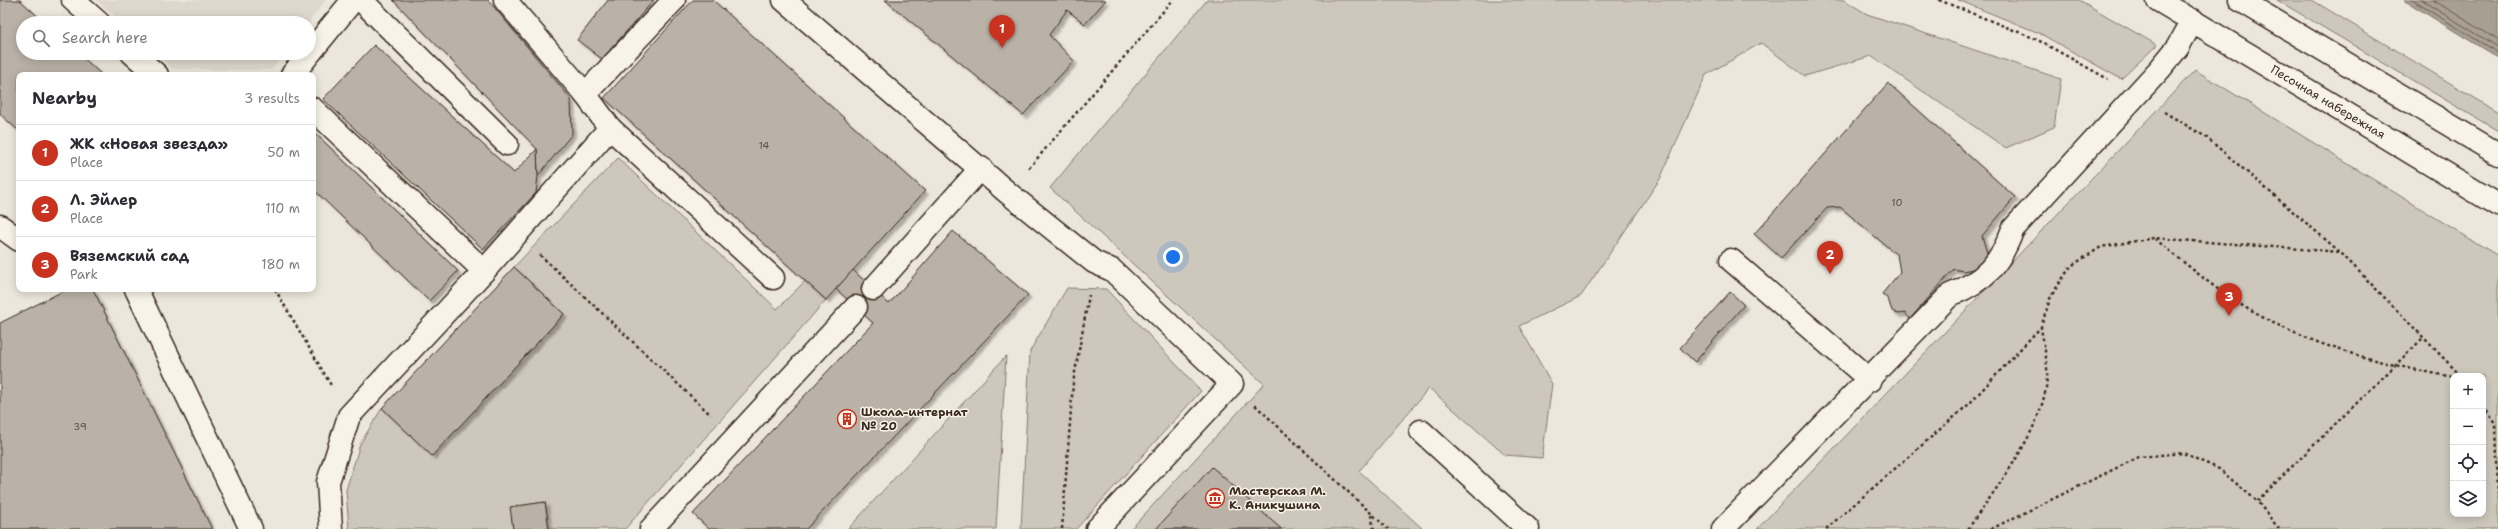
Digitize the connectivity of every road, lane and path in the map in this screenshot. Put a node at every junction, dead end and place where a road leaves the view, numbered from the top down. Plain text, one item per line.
1 (73, 0) edge
2 (354, 0) edge
3 (361, 0) edge
4 (505, 0) edge
5 (674, 0) edge
6 (784, 0) edge
7 (1173, 0) edge
8 (2158, 0) edge
9 (2240, 0) edge
10 (91, 16) edge
11 (2193, 20) junction
12 (316, 46) edge
13 (140, 60) edge
14 (304, 60) edge
15 (154, 72) edge
16 (294, 72) edge
17 (585, 94) junction
18 (316, 112) edge
19 (610, 128) junction
20 (507, 144) dead end
21 (2498, 154) edge
22 (981, 168) junction
23 (1008, 193) junction
24 (2498, 205) edge
25 (0, 226) edge
26 (518, 234) junction
27 (16, 238) edge
28 (2154, 238) junction
29 (1731, 260) dead end
30 (1094, 262) junction
31 (484, 271) junction
32 (773, 278) dead end
33 (873, 289) dead end
34 (137, 292) edge
35 (277, 292) edge
36 (856, 307) dead end
37 (2041, 327) junction
38 (2424, 337) junction
39 (2393, 366) junction
40 (2458, 373) edge
41 (2450, 376) edge
42 (1870, 380) junction
43 (1232, 384) junction
44 (2485, 409) edge
45 (349, 416) junction
46 (2497, 424) edge
47 (1420, 432) dead end
48 (735, 438) junction
49 (2498, 498) edge
50 (2257, 501) junction
51 (1370, 514) junction
52 (252, 529) edge
53 (331, 529) edge
54 (651, 529) edge
55 (1062, 529) edge
56 (1097, 529) edge
57 (1374, 529) edge
58 (1388, 529) edge
59 (1528, 529) edge
60 (1723, 529) edge
61 (1826, 529) edge
62 (1968, 529) edge
63 (1991, 529) edge
64 (2279, 529) edge

1 - 10 main road
2 - 12 main road
3 - 20 main road
4 - 17 main road
5 - 17 main road
6 - 22 main road
7 - 23 path
8 - 11 main road, Песочная набережная
9 - 21 main road
11 - 24 main road, Песочная набережная
11 - 42 main road
13 - 15 main road
14 - 16 main road
17 - 19 main road
18 - 31 main road
19 - 26 main road
19 - 32 main road
22 - 23 main road
22 - 33 main road
23 - 30 main road
25 - 27 main road
26 - 31 main road
26 - 48 path
28 - 37 path
28 - 38 path
28 - 39 path
29 - 42 main road
30 - 43 main road
30 - 55 path
31 - 45 main road
34 - 52 main road
35 - 45 path
36 - 48 main road
37 - 61 path
37 - 62 path
38 - 39 path
38 - 40 path
39 - 41 path
39 - 50 path
42 - 60 main road
43 - 51 path
43 - 56 main road
44 - 46 path
45 - 53 main road
46 - 49 path
47 - 59 main road
48 - 54 main road
50 - 63 path
50 - 64 path
51 - 57 path
51 - 58 path

